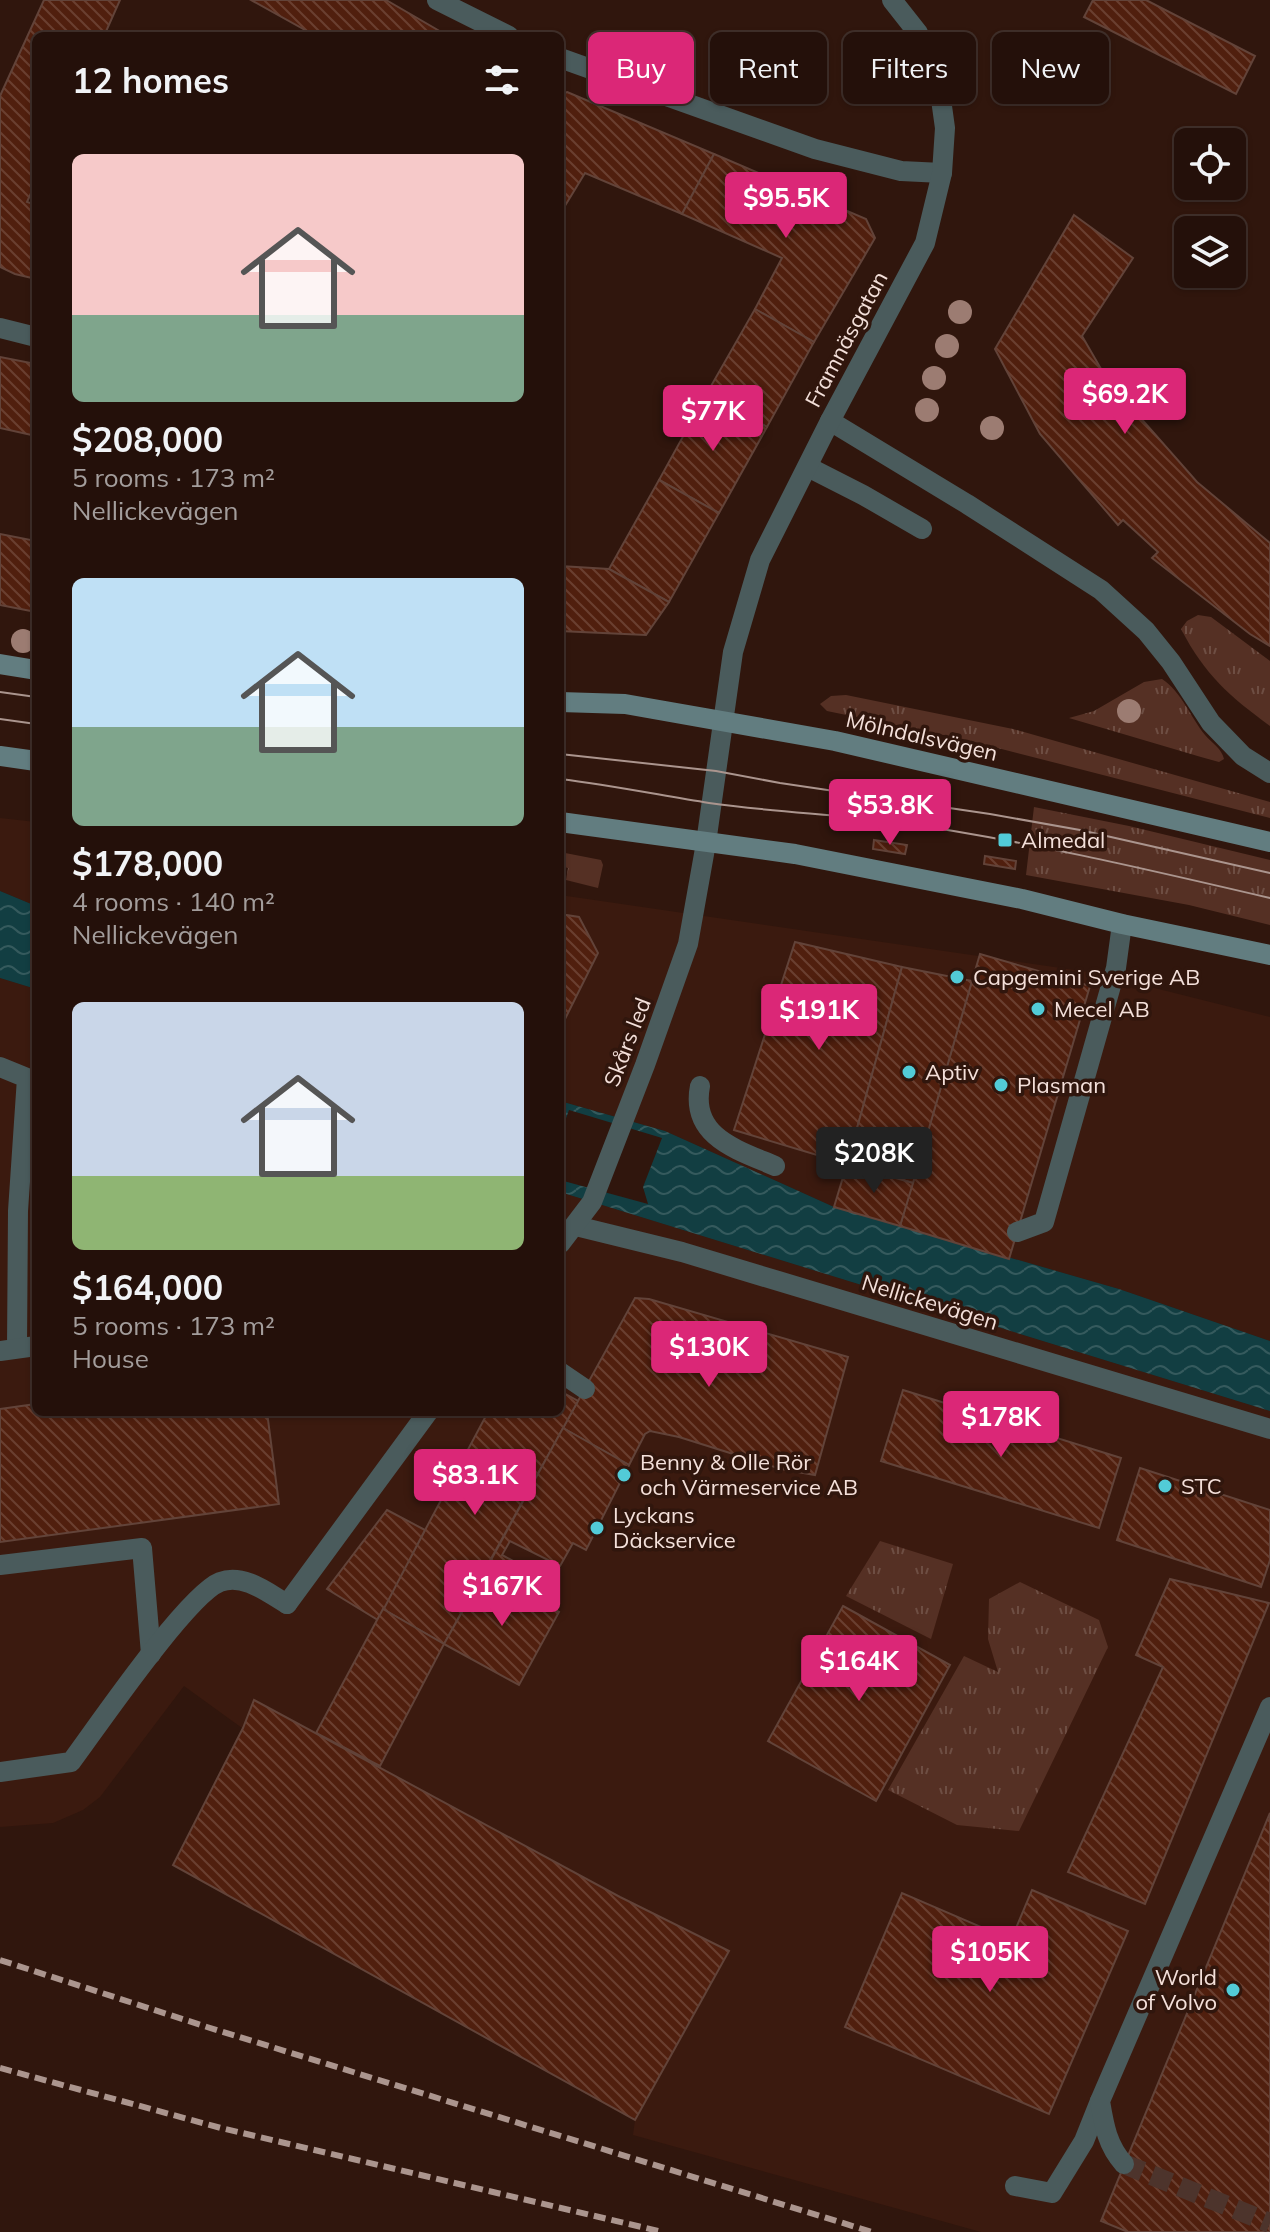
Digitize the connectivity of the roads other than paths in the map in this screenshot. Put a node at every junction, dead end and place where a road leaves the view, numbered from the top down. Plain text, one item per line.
1 (437, 0) edge
2 (892, 0) edge
3 (501, 32) edge
4 (564, 59) edge
5 (942, 173) junction
6 (0, 328) edge
7 (32, 336) edge
8 (830, 421) junction
9 (808, 467) junction
10 (922, 529) dead end
11 (0, 664) edge
12 (32, 669) edge
13 (564, 702) edge
14 (723, 721) junction
15 (0, 756) edge
16 (32, 760) edge
17 (1270, 773) edge
18 (564, 823) edge
19 (1270, 842) edge
20 (706, 843) junction
21 (1122, 924) junction
22 (1270, 955) edge
23 (0, 1067) edge
24 (700, 1086) dead end
25 (775, 1166) dead end
26 (576, 1226) junction
27 (1017, 1232) dead end
28 (564, 1240) edge
29 (18, 1348) edge
30 (564, 1375) edge
31 (585, 1389) dead end
32 (425, 1416) edge
33 (1270, 1429) edge
34 (0, 1565) edge
35 (151, 1654) junction
36 (1270, 1707) edge
37 (0, 1772) edge
38 (1100, 2101) junction
39 (1124, 2164) tunnel mouth
40 (1015, 2186) dead end

1 - 3 street
2 - 5 street, Framnäsgatan
4 - 5 street
5 - 8 street, Framnäsgatan
6 - 7 street
8 - 9 street, Framnäsgatan
8 - 17 street
9 - 10 street
9 - 14 street, Framnäsgatan
11 - 12 main road
13 - 14 main road, Mölndalsvägen
14 - 19 main road, Mölndalsvägen
14 - 20 street, Framnäsgatan
15 - 16 main road
18 - 20 main road
20 - 21 main road
20 - 26 street, Skårs led
21 - 22 main road
21 - 27 street
23 - 29 street
24 - 25 street
26 - 28 street, Skårs led
26 - 33 street, Nellickevägen
30 - 31 street
32 - 35 street
34 - 35 street
35 - 37 street
36 - 38 street
38 - 39 street
38 - 40 street

